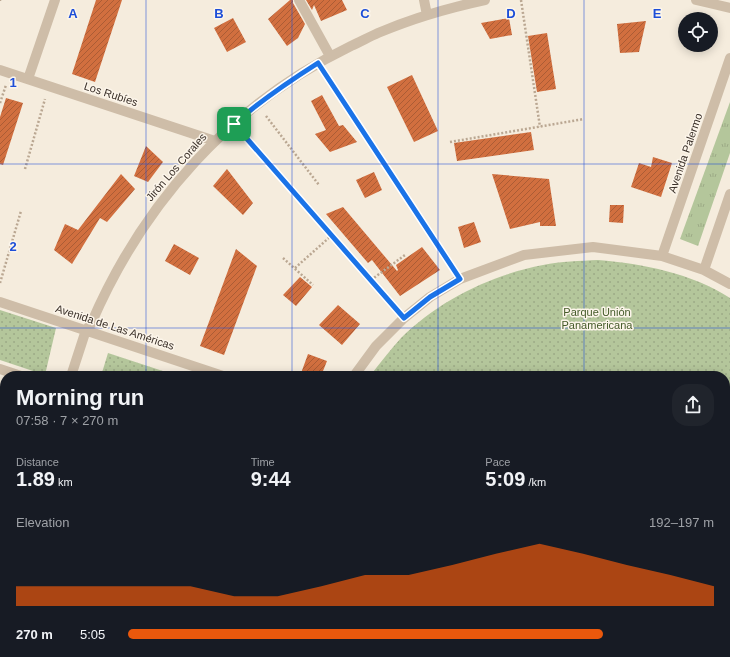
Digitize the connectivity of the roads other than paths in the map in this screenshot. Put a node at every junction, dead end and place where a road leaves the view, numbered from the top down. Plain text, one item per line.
1 (55, 0) edge
2 (299, 0) edge
3 (424, 0) edge
4 (485, 0) edge
5 (696, 0) edge
6 (730, 8) edge
7 (427, 15) junction
8 (330, 56) junction
9 (730, 58) edge
10 (5, 71) edge
11 (28, 79) junction
12 (215, 141) junction
13 (730, 194) edge
14 (662, 256) junction
15 (704, 270) junction
16 (730, 284) edge
17 (0, 302) edge
18 (86, 330) junction
19 (73, 371) edge
20 (208, 371) edge
21 (358, 371) edge

1 - 11 street
2 - 8 street
3 - 7 street
4 - 7 street, Jirón Los Corales
5 - 6 street
7 - 8 street, Jirón Los Corales
8 - 12 street, Jirón Los Corales
9 - 14 street, Avenida Palermo
10 - 11 street, Los Rubíes
11 - 12 street, Los Rubíes
12 - 18 street, Jirón Los Corales
13 - 15 street
14 - 15 street
14 - 21 street
15 - 16 street
17 - 18 street, Avenida de Las Américas
18 - 19 street, Jirón Los Corales
18 - 20 street, Avenida de Las Américas

